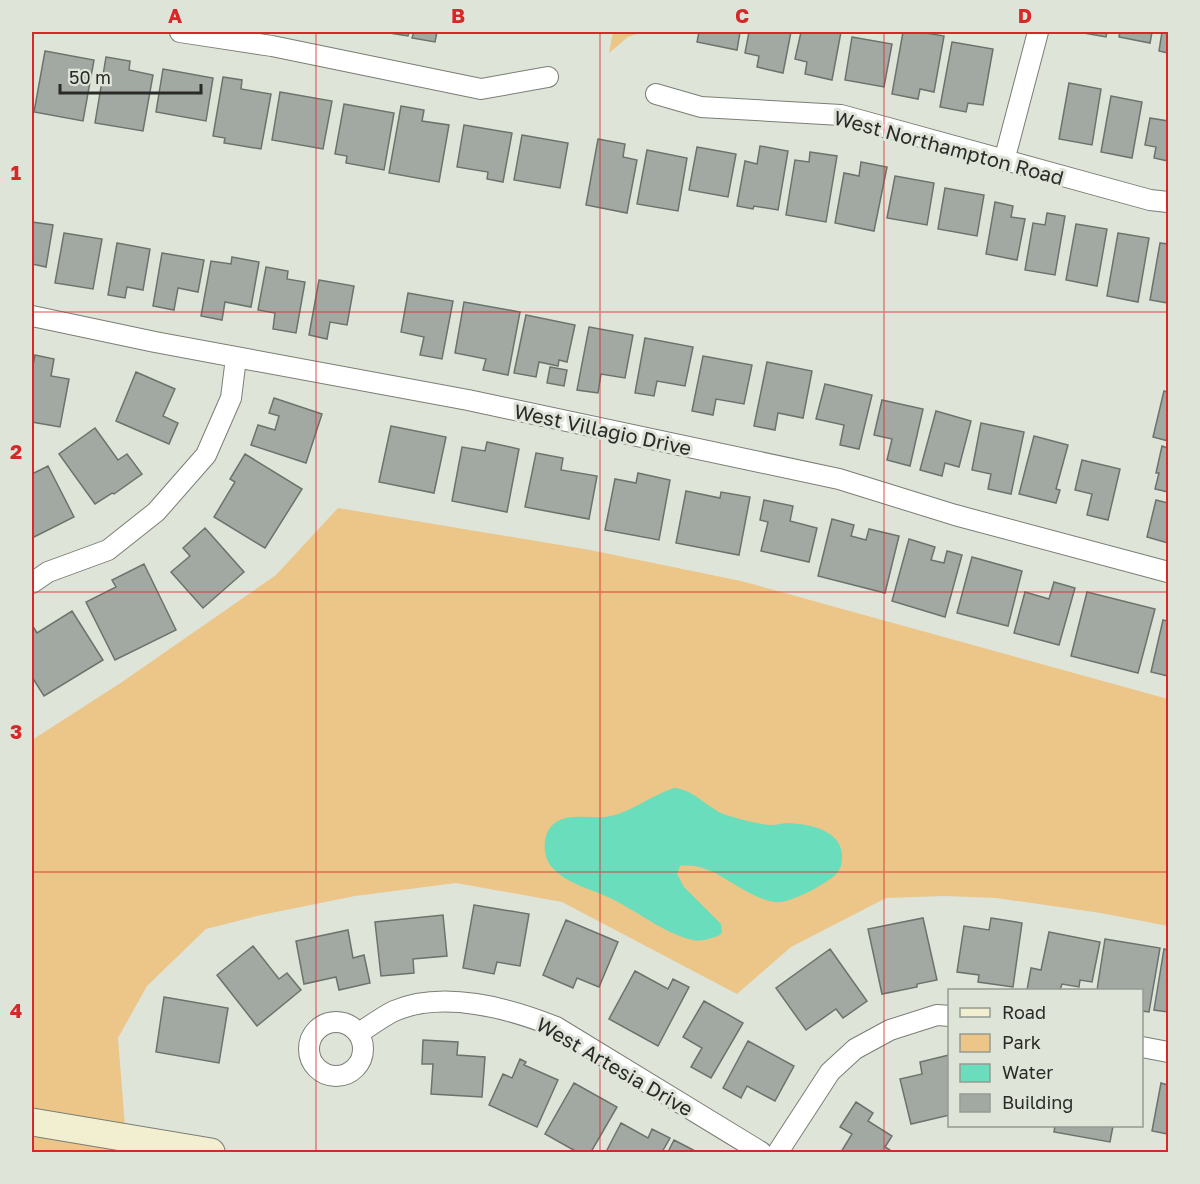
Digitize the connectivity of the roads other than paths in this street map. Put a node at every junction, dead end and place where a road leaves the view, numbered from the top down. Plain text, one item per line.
1 (180, 32) edge
2 (1038, 32) edge
3 (548, 77) dead end
4 (656, 94) dead end
5 (1004, 161) junction
6 (1168, 202) edge
7 (32, 316) edge
8 (236, 358) junction
9 (1168, 572) edge
10 (32, 583) edge
11 (948, 1016) edge
12 (359, 1033) dead end
13 (1143, 1047) edge
14 (1168, 1052) edge
15 (32, 1122) edge
16 (211, 1152) edge
17 (761, 1152) edge
18 (778, 1152) edge

1 - 3 street
2 - 5 street
4 - 5 street, West Northampton Road
5 - 6 street, West Northampton Road
7 - 8 street, West Villagio Drive
8 - 9 street, West Villagio Drive
8 - 10 street
11 - 18 street
12 - 17 street, West Artesia Drive
13 - 14 street
15 - 16 street

